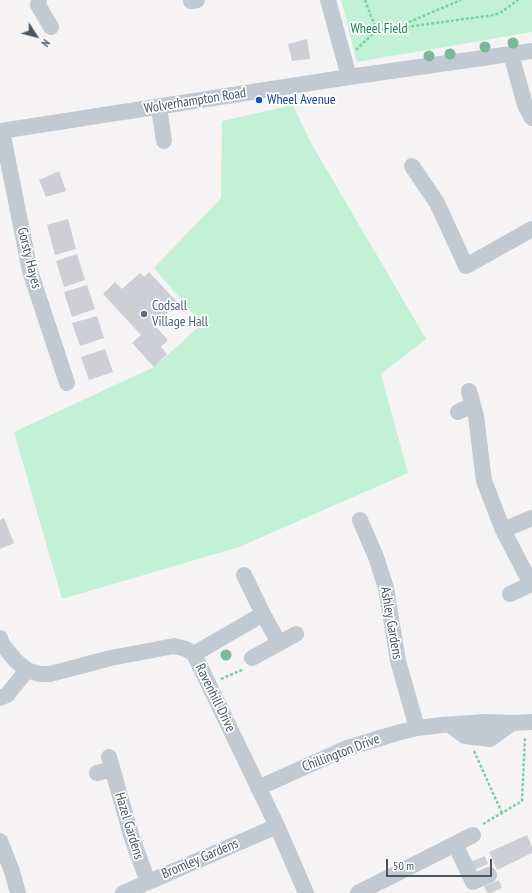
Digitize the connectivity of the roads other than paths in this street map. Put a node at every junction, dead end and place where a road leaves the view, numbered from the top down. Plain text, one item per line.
1 (39, 0) edge
2 (328, 0) edge
3 (51, 27) dead end
4 (532, 51) edge
5 (511, 54) junction
6 (349, 78) junction
7 (159, 106) junction
8 (532, 118) edge
9 (1, 131) edge
10 (164, 141) dead end
11 (412, 166) dead end
12 (532, 229) edge
13 (67, 383) dead end
14 (458, 412) dead end
15 (532, 518) edge
16 (360, 520) dead end
17 (503, 530) junction
18 (244, 575) dead end
19 (531, 584) edge
20 (510, 594) dead end
21 (263, 614) junction
22 (296, 634) dead end
23 (0, 638) edge
24 (279, 643) junction
25 (194, 654) junction
26 (250, 662) road end
27 (27, 670) junction
28 (0, 698) edge
29 (417, 728) junction
30 (529, 728) edge
31 (106, 767) dead end
32 (258, 788) junction
33 (277, 826) junction
34 (473, 835) road end
35 (0, 841) edge
36 (455, 844) junction
37 (489, 875) dead end
38 (148, 882) junction
39 (18, 893) edge
40 (123, 893) edge
41 (306, 893) edge
42 (358, 893) edge

1 - 3 street
2 - 6 street
4 - 5 street, Wolverhampton Road
5 - 6 street, Wolverhampton Road
5 - 8 street
6 - 7 street, Wolverhampton Road
7 - 9 street, Wolverhampton Road
7 - 10 street
9 - 13 street, Gorsty Hayes
11 - 12 street
14 - 17 street
15 - 17 street
16 - 29 street, Ashley Gardens
17 - 19 street
18 - 21 street
19 - 20 street
21 - 24 street
21 - 25 street
22 - 24 street
23 - 27 street, Ravenhill Drive
24 - 26 street
25 - 27 street, Ravenhill Drive
25 - 32 street, Ravenhill Drive
27 - 28 street
29 - 30 street, Chillington Drive
29 - 32 street, Chillington Drive
31 - 38 street, Hazel Gardens
32 - 33 street, Ravenhill Drive
33 - 38 street, Bromley Gardens
33 - 41 street, Ravenhill Drive
34 - 36 street
35 - 39 street
36 - 37 street
36 - 42 street
38 - 40 street, Bromley Gardens

